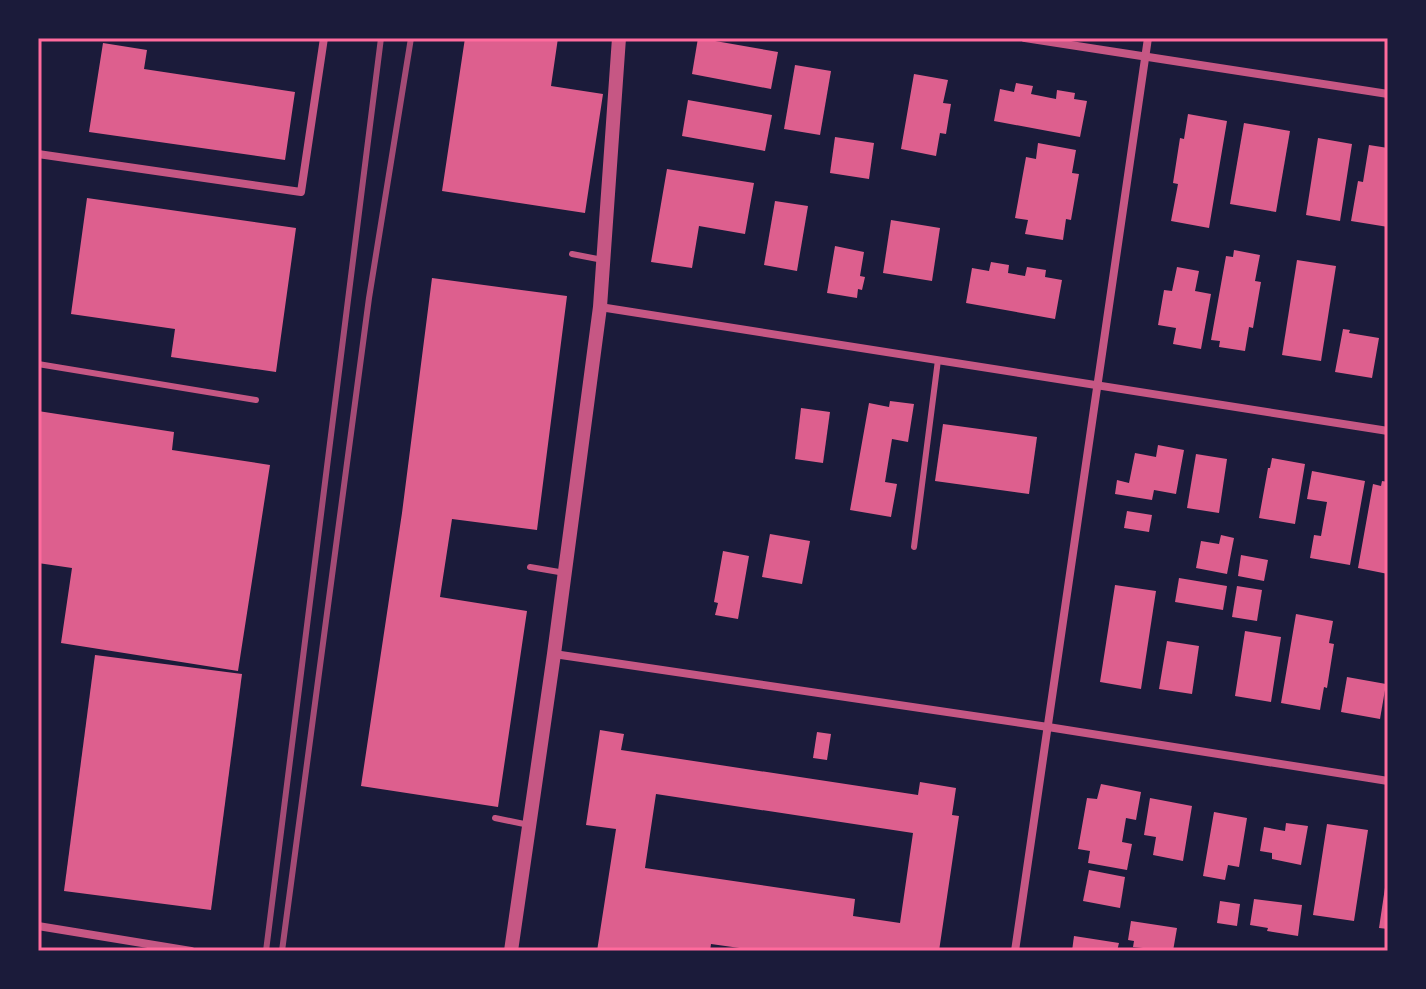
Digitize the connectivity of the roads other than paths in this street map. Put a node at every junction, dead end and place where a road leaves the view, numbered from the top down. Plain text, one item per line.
1 (324, 38) edge
2 (619, 38) edge
3 (1025, 38) edge
4 (1148, 38) edge
5 (1147, 56) junction
6 (1388, 94) edge
7 (38, 154) edge
8 (572, 254) dead end
9 (603, 260) junction
10 (600, 307) junction
11 (938, 360) junction
12 (38, 364) edge
13 (1099, 385) junction
14 (256, 400) dead end
15 (1388, 431) edge
16 (914, 547) dead end
17 (530, 567) dead end
18 (565, 573) junction
19 (554, 654) junction
20 (1048, 727) junction
21 (1388, 781) edge
22 (495, 818) dead end
23 (529, 825) junction
24 (38, 926) edge
25 (191, 951) edge
26 (511, 951) edge
27 (1015, 951) edge

1 - 7 street
2 - 9 street
3 - 5 street
4 - 5 street
5 - 6 street
5 - 13 street
8 - 9 lane
9 - 10 street
10 - 11 street
10 - 18 street
11 - 13 street
11 - 16 lane
12 - 14 lane
13 - 15 street
13 - 20 street
17 - 18 lane
18 - 19 street
19 - 20 street
19 - 23 street
20 - 21 street
20 - 27 street
22 - 23 lane
23 - 26 street
24 - 25 street

